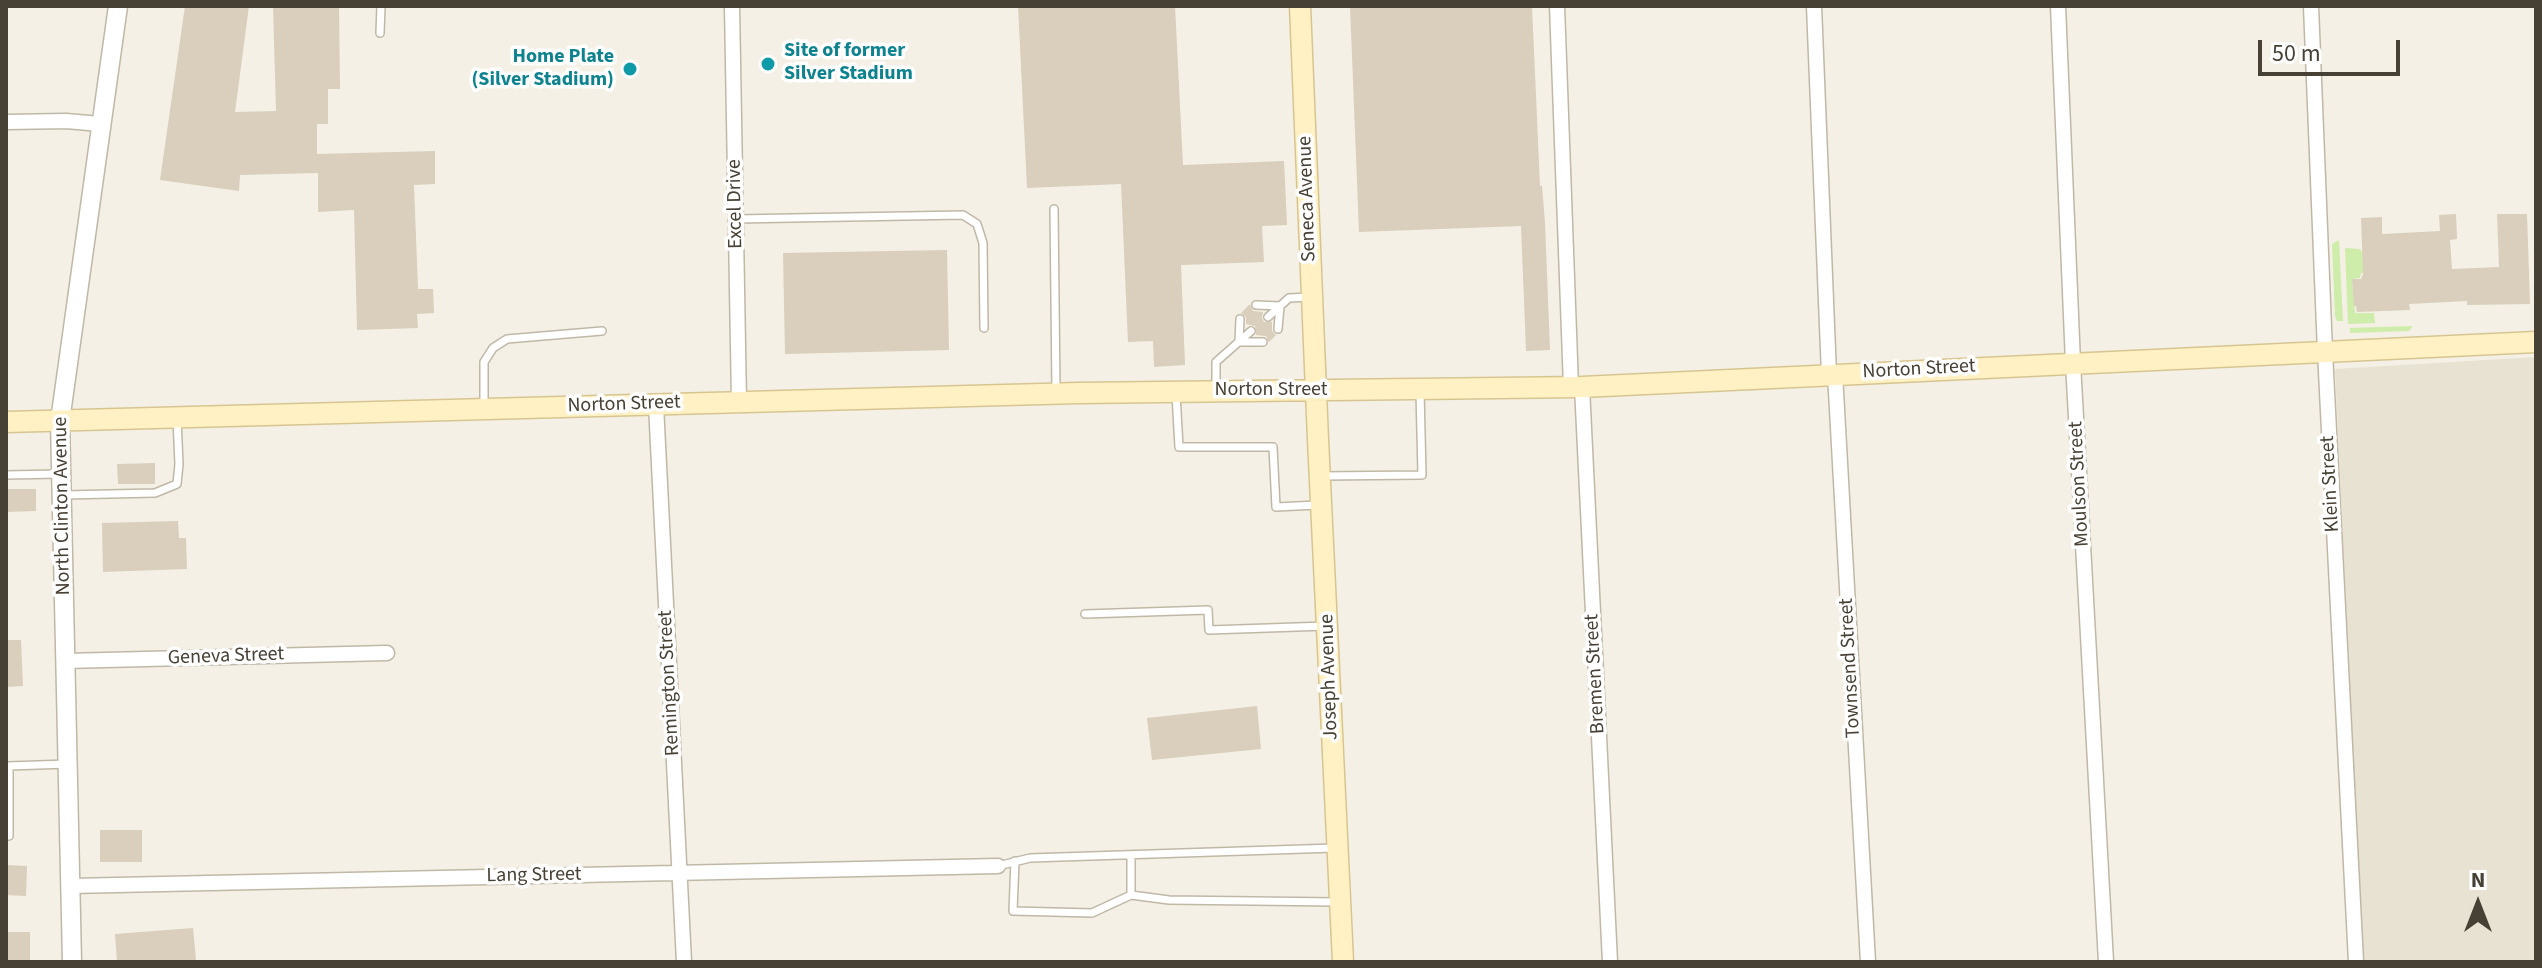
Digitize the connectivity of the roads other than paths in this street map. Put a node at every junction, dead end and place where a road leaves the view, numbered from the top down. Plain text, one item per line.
1 (118, 6) edge
2 (381, 6) edge
3 (732, 6) edge
4 (1300, 6) edge
5 (1557, 6) edge
6 (1814, 6) edge
7 (2058, 6) edge
8 (2311, 6) edge
9 (380, 33) dead end
10 (6, 122) edge
11 (100, 124) junction
12 (1054, 209) dead end
13 (736, 219) junction
14 (1311, 297) junction
15 (1256, 305) dead end
16 (1280, 306) junction
17 (1268, 317) dead end
18 (1240, 319) dead end
19 (984, 328) dead end
20 (1278, 329) dead end
21 (602, 331) dead end
22 (1251, 331) dead end
23 (1239, 342) junction
24 (1263, 342) dead end
25 (2536, 342) edge
26 (2325, 352) junction
27 (2073, 363) junction
28 (1832, 374) junction
29 (1577, 387) junction
30 (1420, 389) junction
31 (1315, 391) junction
32 (1176, 392) junction
33 (1216, 392) junction
34 (1056, 394) junction
35 (739, 402) junction
36 (656, 405) junction
37 (484, 409) junction
38 (177, 418) junction
39 (60, 421) junction
40 (6, 422) edge
41 (61, 474) junction
42 (6, 475) edge
43 (1321, 476) junction
44 (62, 495) junction
45 (1323, 504) junction
46 (1085, 614) dead end
47 (1328, 626) junction
48 (387, 653) dead end
49 (65, 661) junction
50 (68, 764) junction
51 (8, 766) edge
52 (6, 836) edge
53 (1337, 847) junction
54 (1131, 855) junction
55 (1015, 861) junction
56 (998, 866) joint
57 (679, 873) junction
58 (70, 886) junction
59 (1131, 895) junction
60 (1340, 902) junction
61 (72, 962) edge
62 (684, 962) edge
63 (1343, 962) edge
64 (1610, 962) edge
65 (1868, 962) edge
66 (2106, 962) edge
67 (2356, 962) edge

1 - 11 street, North Clinton Avenue
2 - 9 lane
3 - 13 street, Excel Drive
4 - 14 main road, Seneca Avenue
5 - 29 street, Bremen Street
6 - 28 street, Townsend Street
7 - 27 street, Moulson Street
8 - 26 street, Klein Street
10 - 11 street
11 - 39 street, North Clinton Avenue
12 - 34 lane
13 - 19 lane
13 - 35 street, Excel Drive
14 - 16 lane
14 - 31 main road, Seneca Avenue
15 - 16 lane
16 - 17 lane
16 - 20 lane
18 - 23 lane
21 - 37 lane
22 - 23 lane
23 - 24 lane
23 - 33 lane
25 - 26 main road, Norton Street
26 - 27 main road, Norton Street
26 - 67 street, Klein Street
27 - 28 main road, Norton Street
27 - 66 street, Moulson Street
28 - 29 main road, Norton Street
28 - 65 street, Townsend Street
29 - 30 main road, Norton Street
29 - 64 street, Bremen Street
30 - 31 main road, Norton Street
30 - 43 lane
31 - 33 main road, Norton Street
31 - 43 main road, Joseph Avenue
32 - 33 main road, Norton Street
32 - 34 main road, Norton Street
32 - 45 lane
34 - 35 main road, Norton Street
35 - 36 main road, Norton Street
36 - 37 main road, Norton Street
36 - 57 street, Remington Street
37 - 38 main road, Norton Street
38 - 39 main road, Norton Street
38 - 44 lane
39 - 40 main road, Norton Street
39 - 41 street, North Clinton Avenue
41 - 42 lane
41 - 44 street, North Clinton Avenue
43 - 45 main road, Joseph Avenue
44 - 49 street, North Clinton Avenue
45 - 47 main road, Joseph Avenue
46 - 47 lane
47 - 53 main road, Joseph Avenue
48 - 49 street, Geneva Street
49 - 50 street, North Clinton Avenue
50 - 51 lane
50 - 58 street, North Clinton Avenue
51 - 52 lane
53 - 54 lane
53 - 60 main road, Joseph Avenue
54 - 55 lane
54 - 59 lane
55 - 56 lane
55 - 59 lane
56 - 57 street, Lang Street
57 - 58 street, Lang Street
57 - 62 street, Remington Street
58 - 61 street, North Clinton Avenue
59 - 60 lane
60 - 63 main road, Joseph Avenue

